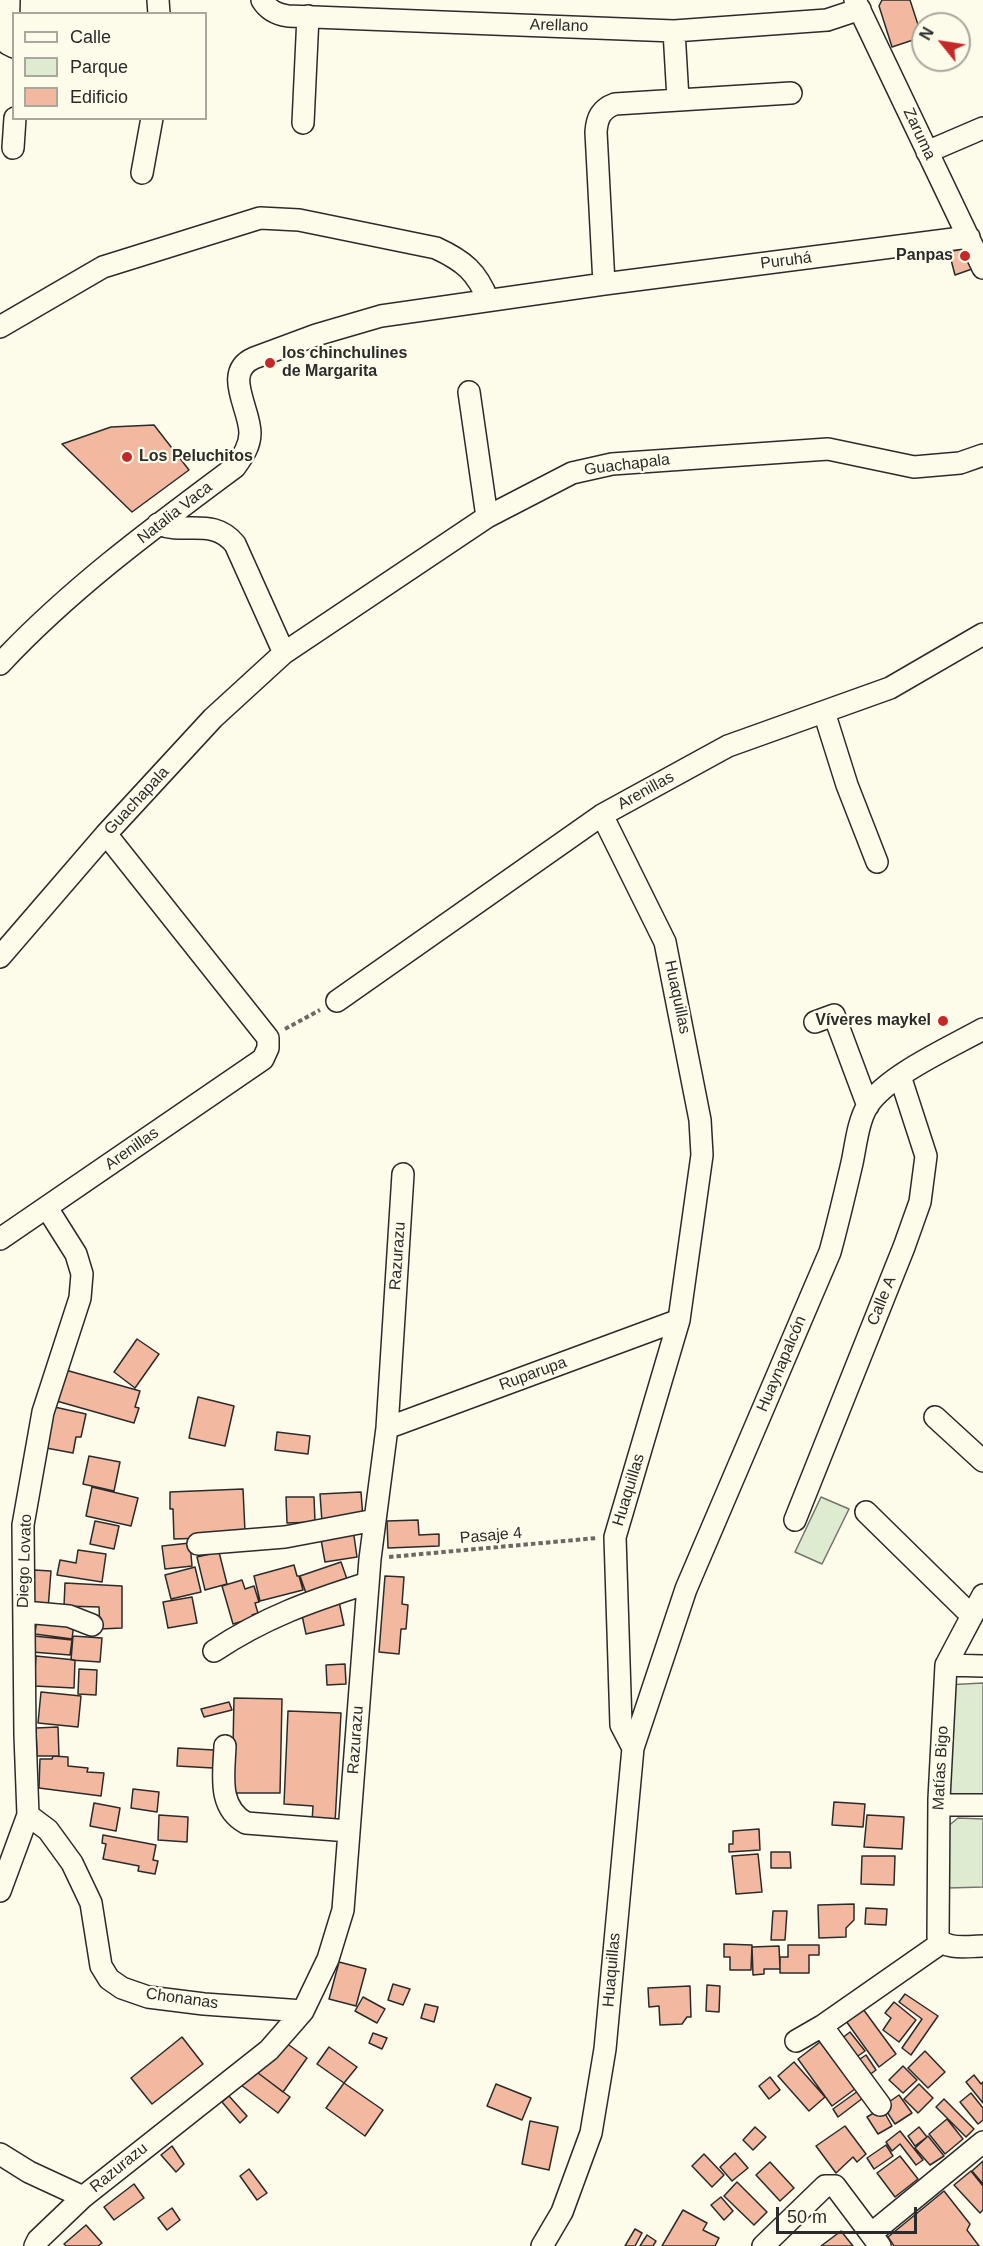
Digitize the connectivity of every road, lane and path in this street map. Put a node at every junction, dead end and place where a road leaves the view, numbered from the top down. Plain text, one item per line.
1 (9, 0) edge
2 (262, 0) edge
3 (858, 5) edge
4 (308, 16) junction
5 (674, 31) junction
6 (12, 46) edge
7 (791, 93) dead end
8 (678, 99) junction
9 (15, 120) edge
10 (152, 120) edge
11 (303, 123) dead end
12 (983, 128) edge
13 (13, 148) dead end
14 (927, 152) junction
15 (142, 173) dead end
16 (969, 237) junction
17 (982, 262) edge
18 (604, 284) junction
19 (488, 300) junction
20 (0, 327) edge
21 (470, 392) dead end
22 (983, 455) edge
23 (487, 517) junction
24 (158, 524) junction
25 (983, 634) edge
26 (284, 653) junction
27 (0, 664) edge
28 (824, 712) junction
29 (602, 815) junction
30 (106, 834) junction
31 (877, 862) dead end
32 (0, 957) edge
33 (337, 1001) joint
34 (815, 1022) dead end
35 (983, 1029) edge
36 (268, 1038) junction
37 (900, 1076) junction
38 (868, 1106) junction
39 (403, 1174) dead end
40 (47, 1208) junction
41 (0, 1239) edge
42 (679, 1320) junction
43 (935, 1417) dead end
44 (387, 1428) junction
45 (983, 1461) edge
46 (866, 1512) dead end
47 (375, 1520) junction
48 (795, 1520) dead end
49 (615, 1537) junction
50 (198, 1544) dead end
51 (370, 1559) junction
52 (368, 1583) junction
53 (983, 1595) edge
54 (24, 1612) junction
55 (972, 1616) junction
56 (92, 1625) dead end
57 (214, 1651) dead end
58 (946, 1665) junction
59 (983, 1665) edge
60 (225, 1746) dead end
61 (633, 1748) junction
62 (939, 1805) junction
63 (983, 1805) edge
64 (28, 1815) junction
65 (349, 1830) junction
66 (0, 1891) edge
67 (944, 1944) junction
68 (983, 1946) edge
69 (303, 2011) junction
70 (822, 2026) junction
71 (796, 2041) dead end
72 (880, 2105) dead end
73 (983, 2142) edge
74 (0, 2154) edge
75 (83, 2197) junction
76 (876, 2240) edge
77 (35, 2246) edge
78 (542, 2246) edge
79 (763, 2246) edge

1 - 6 street
2 - 4 street, Arellano
3 - 5 street, Arellano
3 - 14 street, Zaruma
4 - 5 street, Arellano
4 - 11 street
5 - 8 street
7 - 8 street
8 - 18 street
9 - 13 street
10 - 15 street
12 - 14 street
14 - 16 street, Zaruma
16 - 17 street, Zaruma
16 - 18 street, Puruhá
18 - 19 street, Natalia Vaca
19 - 20 street
19 - 24 street, Natalia Vaca
21 - 23 street
22 - 23 street, Guachapala
23 - 26 street, Guachapala
24 - 26 street
24 - 27 street, Natalia Vaca
25 - 28 street, Arenillas
26 - 30 street, Guachapala
28 - 29 street, Arenillas
28 - 31 street
29 - 33 street, Arenillas
29 - 42 street, Huaquillas
30 - 32 street, Guachapala
30 - 36 street
33 - 36 path
34 - 38 street
35 - 37 street, Huaynapalcón
36 - 40 street, Arenillas
37 - 38 street, Huaynapalcón
37 - 48 street, Calle A
38 - 61 street, Huaynapalcón
39 - 44 street, Razurazu
40 - 41 street, Arenillas
40 - 54 street, Diego Lovato
42 - 44 street, Ruparupa
42 - 49 street, Huaquillas
43 - 45 street
44 - 47 street, Razurazu
46 - 55 street
47 - 50 street
47 - 51 street, Razurazu
49 - 51 path, Pasaje 4
49 - 61 street, Huaquillas
51 - 52 street, Razurazu
52 - 57 street
52 - 65 street, Razurazu
53 - 55 street, Matías Bigo
54 - 56 street
54 - 64 street, Diego Lovato
55 - 58 street, Matías Bigo
58 - 59 street
58 - 62 street, Matías Bigo
60 - 65 street
61 - 78 street, Huaquillas
62 - 63 street
62 - 67 street, Matías Bigo
64 - 66 street, Diego Lovato
64 - 69 street, Chonanas
65 - 69 street, Razurazu
67 - 68 street
67 - 70 street
69 - 75 street, Razurazu
70 - 71 street
70 - 72 street
73 - 76 street
74 - 75 street, Razurazu
75 - 77 street, Razurazu
76 - 79 street

